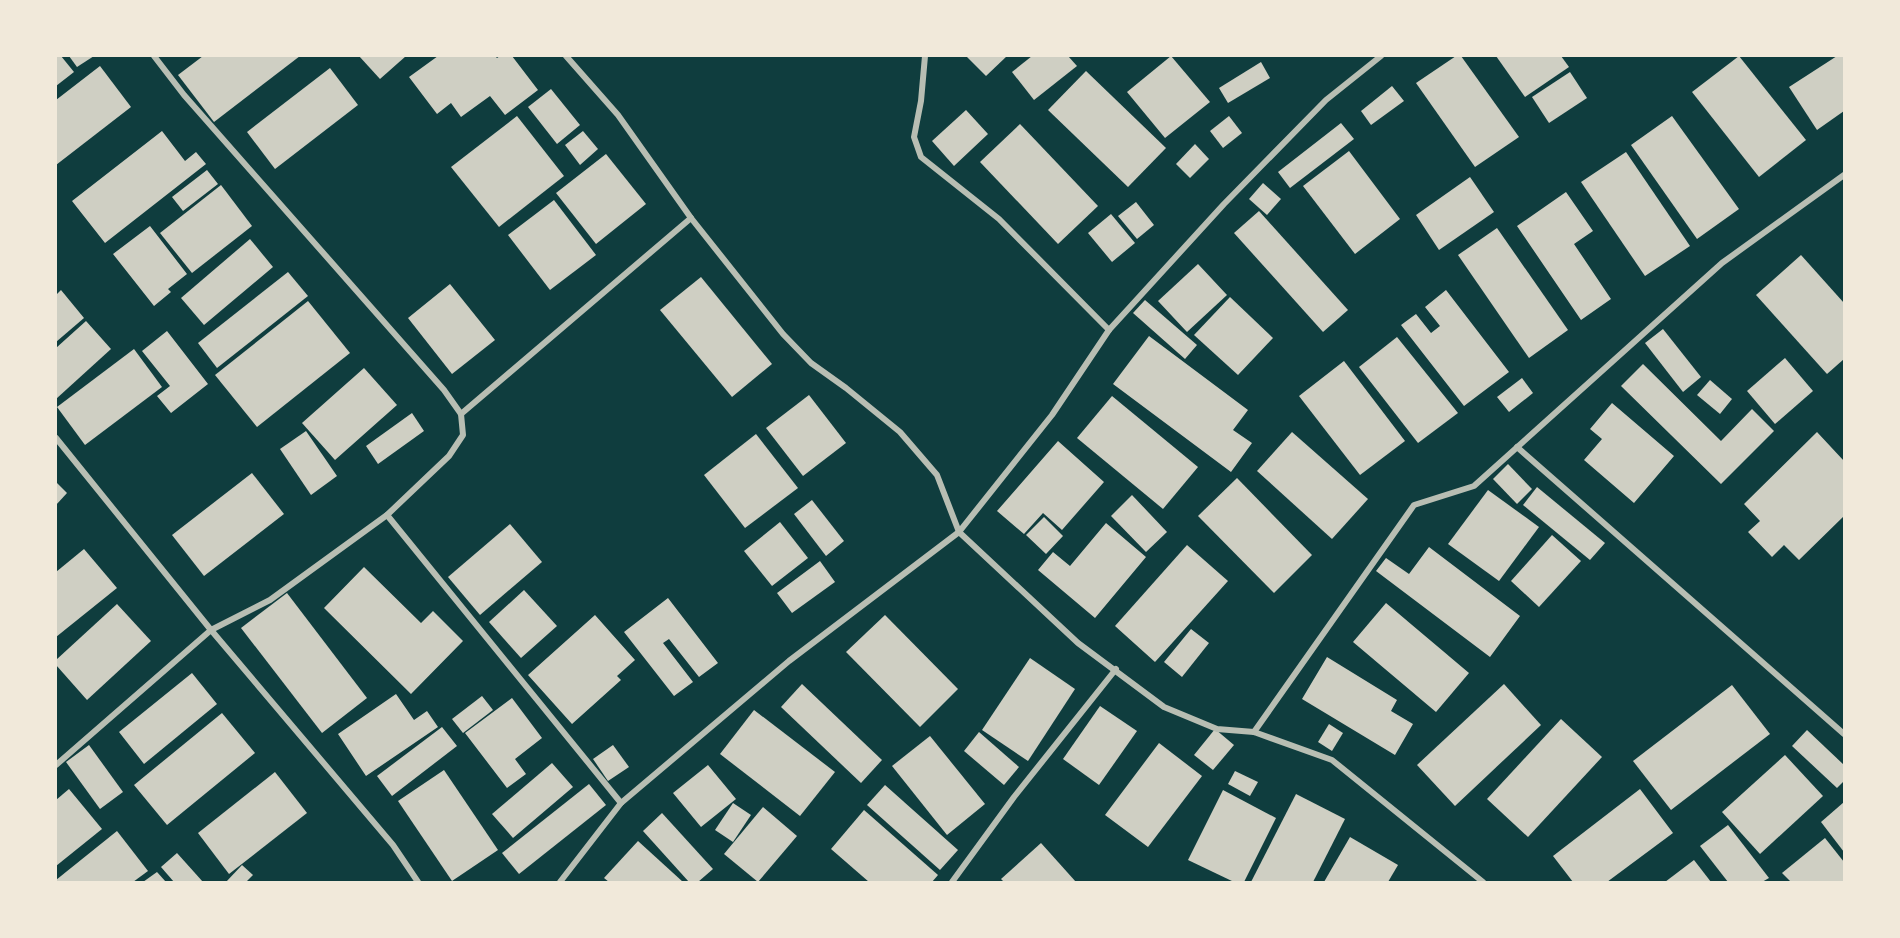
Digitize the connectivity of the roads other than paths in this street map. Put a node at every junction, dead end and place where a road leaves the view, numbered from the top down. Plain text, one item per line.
1 (154, 56) edge
2 (566, 56) edge
3 (925, 56) edge
4 (1381, 56) edge
5 (1845, 175) edge
6 (691, 218) junction
7 (1109, 330) junction
8 (461, 414) junction
9 (56, 438) edge
10 (1517, 447) junction
11 (387, 516) junction
12 (959, 532) junction
13 (210, 630) junction
14 (1116, 669) junction
15 (1254, 732) junction
16 (1845, 734) edge
17 (56, 765) edge
18 (621, 803) junction
19 (418, 882) edge
20 (560, 882) edge
21 (952, 882) edge
22 (1484, 882) edge

1 - 8 street
2 - 6 street
3 - 7 street
4 - 7 street
5 - 10 street
6 - 8 street
6 - 12 street
7 - 12 street
8 - 11 street
9 - 13 street
10 - 15 street
10 - 16 street
11 - 13 street
11 - 18 street
12 - 14 street
12 - 18 street
13 - 17 street
13 - 19 street
14 - 15 street
14 - 21 street
15 - 22 street
18 - 20 street

